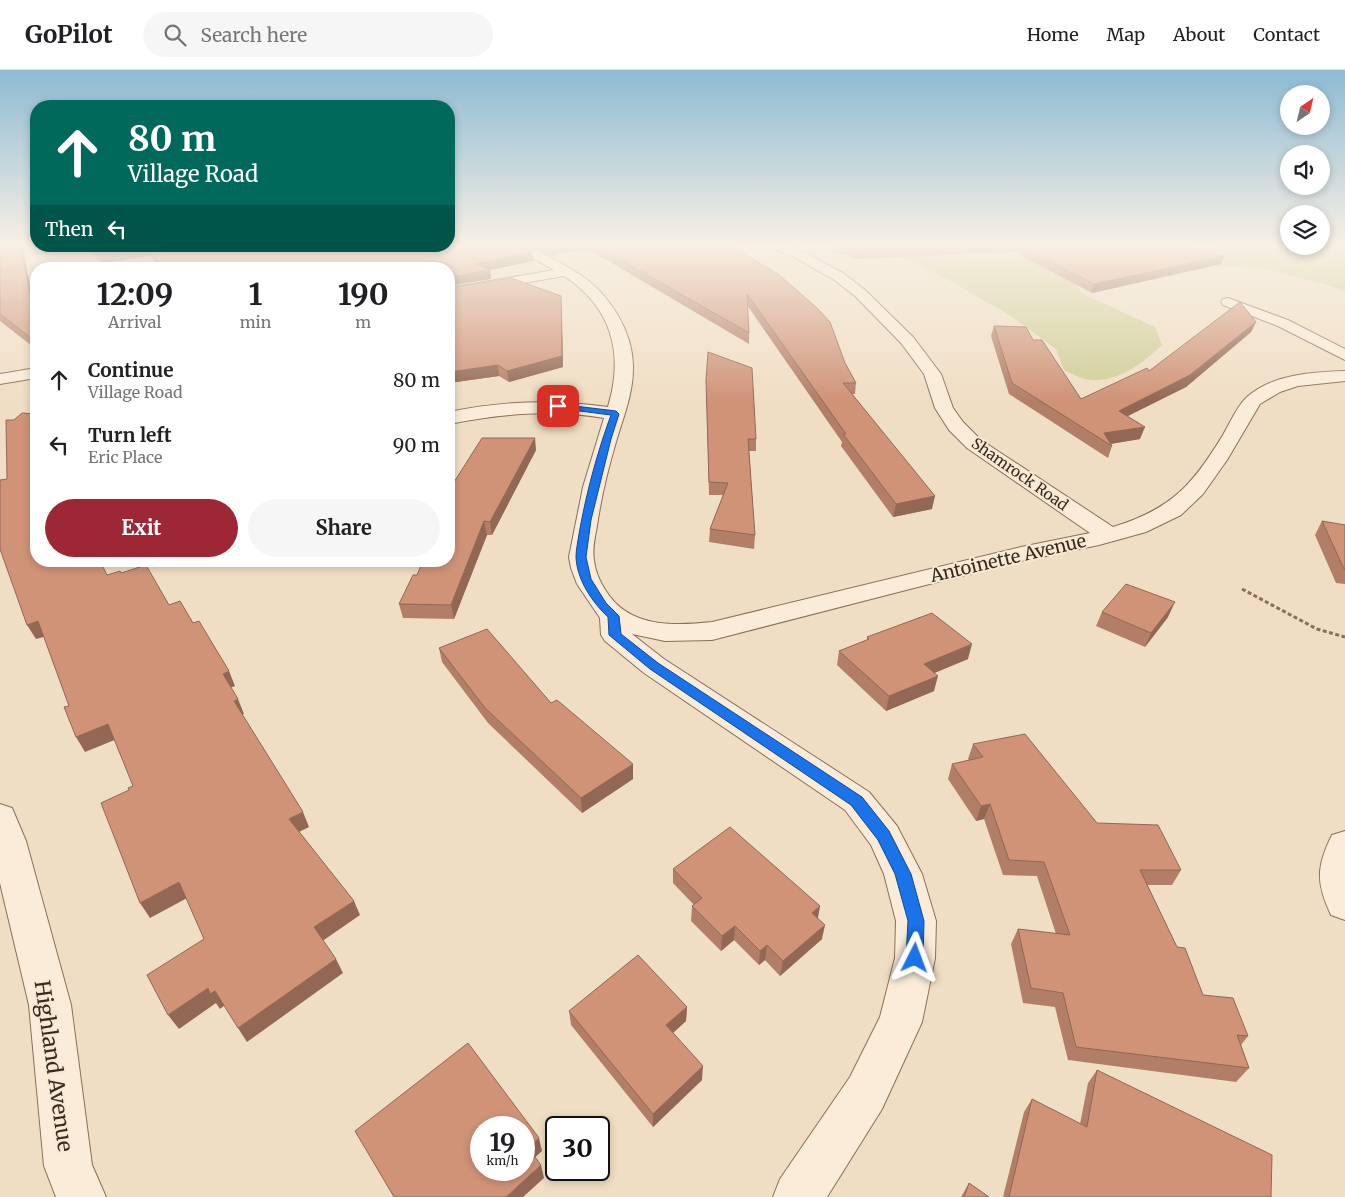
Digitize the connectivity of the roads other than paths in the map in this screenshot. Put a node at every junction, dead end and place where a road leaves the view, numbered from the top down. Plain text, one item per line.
1 (597, 297) edge
2 (864, 297) edge
3 (1228, 302) dead end
4 (1345, 355) edge
5 (30, 374) edge
6 (1345, 376) edge
7 (0, 379) edge
8 (616, 414) junction
9 (455, 417) edge
10 (1109, 535) junction
11 (613, 616) junction
12 (0, 818) edge
13 (1345, 846) edge
14 (1345, 903) edge
15 (81, 1197) edge
16 (798, 1197) edge

1 - 8 street
2 - 10 street, Shamrock Road
3 - 4 street
5 - 7 street
6 - 10 street, Antoinette Avenue
8 - 9 street
8 - 11 street
10 - 11 street, Antoinette Avenue
11 - 16 street
12 - 15 street, Highland Avenue
13 - 14 street

